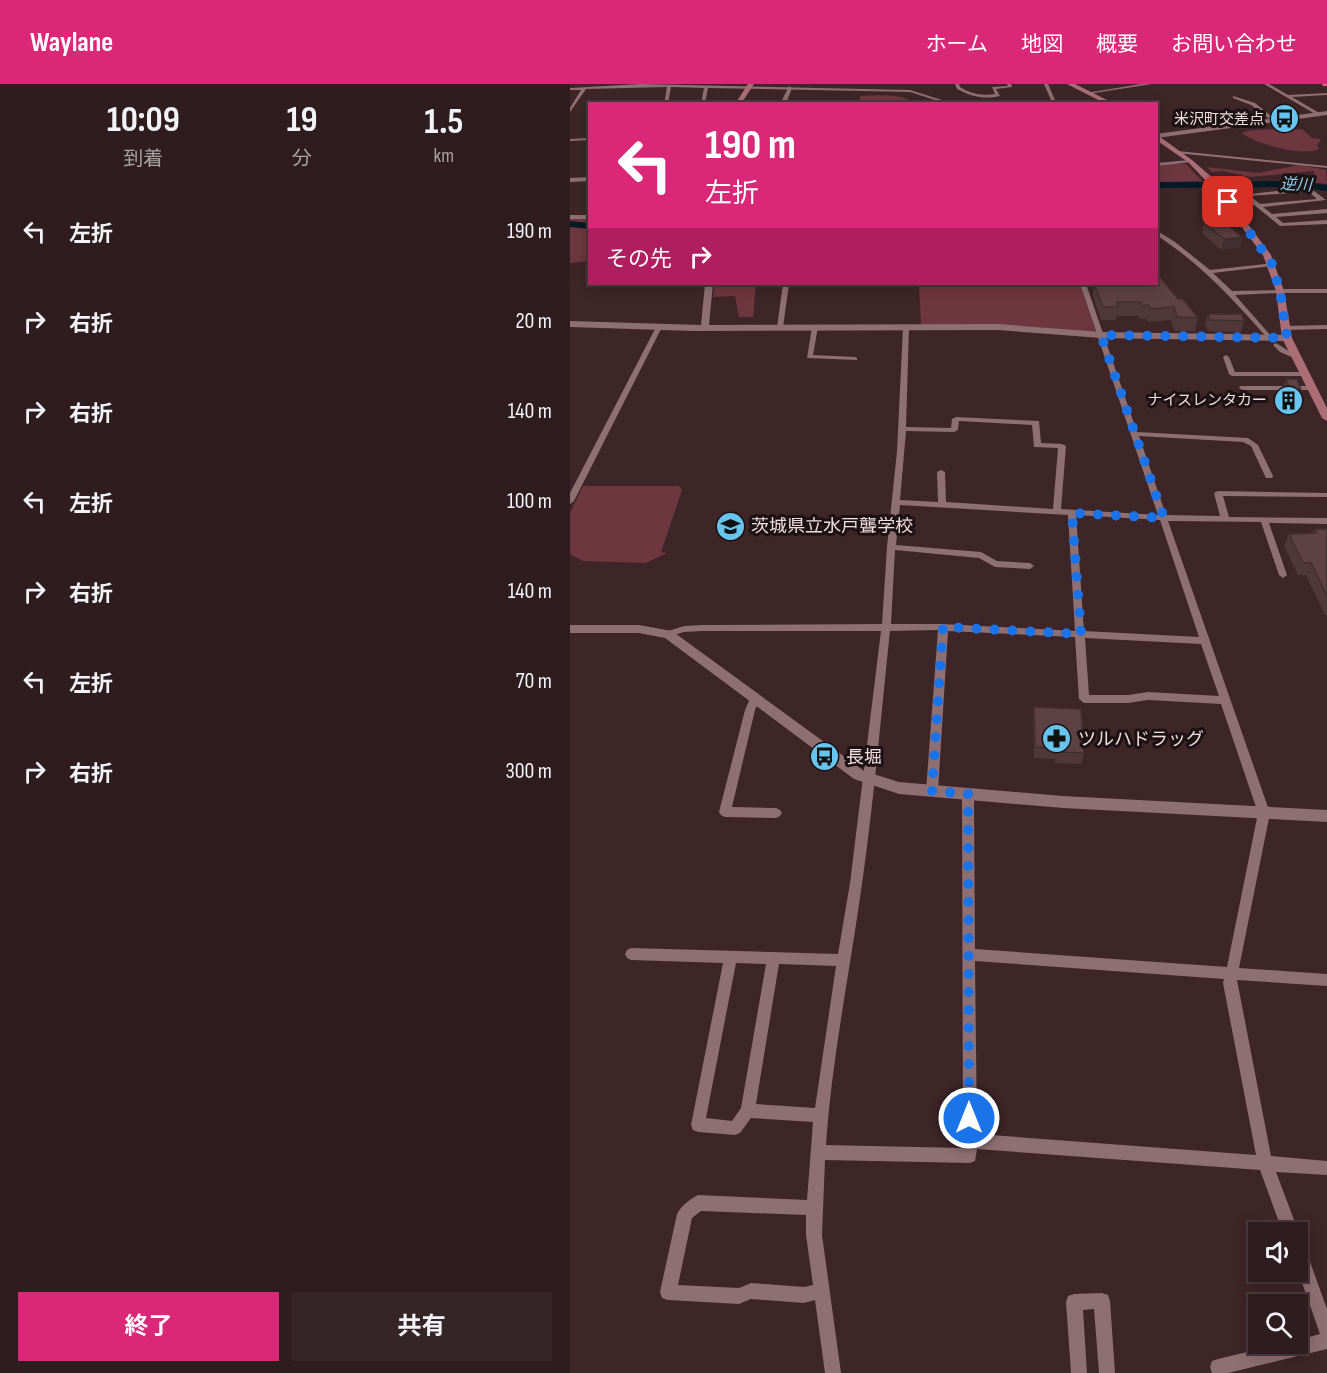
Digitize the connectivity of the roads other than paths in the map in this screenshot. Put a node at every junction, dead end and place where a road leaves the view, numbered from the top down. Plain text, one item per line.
1 (875, 84) edge
2 (916, 84) edge
3 (957, 84) edge
4 (1008, 84) edge
5 (1046, 84) edge
6 (1070, 84) edge
7 (1150, 84) edge
8 (1209, 84) edge
9 (1227, 84) edge
10 (1266, 84) edge
11 (613, 85) edge
12 (668, 85) edge
13 (754, 85) edge
14 (706, 86) junction
15 (838, 86) edge
16 (584, 88) junction
17 (789, 88) junction
18 (983, 88) dead end
19 (993, 88) junction
20 (570, 89) edge
21 (972, 89) dead end
22 (870, 90) junction
23 (962, 90) junction
24 (916, 91) junction
25 (1088, 93) junction
26 (1327, 94) edge
27 (1287, 96) junction
28 (1235, 97) dead end
29 (666, 102) edge
30 (703, 102) edge
31 (740, 102) edge
32 (746, 102) edge
33 (784, 102) edge
34 (946, 102) edge
35 (1052, 102) edge
36 (1108, 102) edge
37 (570, 111) edge
38 (1319, 114) junction
39 (1327, 114) edge
40 (1274, 120) junction
41 (1158, 137) edge
42 (588, 139) edge
43 (570, 140) edge
44 (1178, 152) junction
45 (1190, 161) junction
46 (1158, 165) edge
47 (1327, 167) edge
48 (588, 177) edge
49 (570, 178) edge
50 (1324, 200) edge
51 (1258, 206) junction
52 (1327, 211) edge
53 (1270, 216) junction
54 (570, 217) edge
55 (588, 217) edge
56 (1327, 222) edge
57 (1158, 233) edge
58 (1272, 264) junction
59 (1208, 272) junction
60 (709, 285) edge
61 (786, 285) edge
62 (1083, 285) edge
63 (1280, 291) junction
64 (1327, 291) edge
65 (1233, 293) junction
66 (570, 324) edge
67 (660, 327) junction
68 (705, 327) junction
69 (780, 327) junction
70 (814, 327) junction
71 (1327, 327) edge
72 (906, 328) junction
73 (1286, 333) junction
74 (1101, 335) junction
75 (1273, 342) junction
76 (1294, 356) junction
77 (1226, 357) dead end
78 (855, 359) dead end
79 (1303, 374) junction
80 (1243, 388) dead end
81 (1313, 392) junction
82 (1327, 397) edge
83 (1327, 418) edge
84 (902, 429) junction
85 (1135, 434) junction
86 (941, 472) dead end
87 (1269, 476) dead end
88 (574, 485) edge
89 (1327, 495) edge
90 (570, 501) edge
91 (896, 502) junction
92 (942, 505) junction
93 (1056, 512) junction
94 (1072, 513) junction
95 (1164, 518) junction
96 (1225, 518) junction
97 (1264, 519) junction
98 (1327, 521) edge
99 (891, 547) junction
100 (1030, 566) dead end
101 (1283, 575) dead end
102 (943, 627) junction
103 (886, 628) junction
104 (570, 629) edge
105 (668, 634) junction
106 (1081, 634) junction
107 (1204, 641) junction
108 (755, 699) junction
109 (1226, 700) junction
110 (870, 780) junction
111 (932, 791) junction
112 (968, 794) junction
113 (776, 813) dead end
114 (1264, 813) junction
115 (1327, 816) edge
116 (630, 954) dead end
117 (969, 955) junction
118 (731, 957) junction
119 (773, 958) junction
120 (843, 960) junction
121 (1231, 972) junction
122 (1327, 980) edge
123 (748, 1111) junction
124 (821, 1115) junction
125 (969, 1141) junction
126 (819, 1152) junction
127 (1265, 1163) junction
128 (1327, 1168) edge
129 (814, 1208) junction
130 (1287, 1222) edge
131 (1308, 1279) edge
132 (822, 1290) junction
133 (1327, 1331) edge
134 (1327, 1341) edge
135 (1218, 1367) dead end
136 (833, 1373) edge
137 (1079, 1373) edge
138 (1107, 1373) edge

1 - 22 street
2 - 24 street
3 - 23 street
4 - 19 street
5 - 35 street
6 - 25 main road
7 - 25 street
8 - 9 street
10 - 27 street
11 - 12 street
11 - 16 street
12 - 14 street
12 - 29 street
13 - 14 street
13 - 17 street
13 - 31 main road
13 - 32 main road
14 - 30 street
15 - 17 street
15 - 22 street
16 - 20 street
16 - 37 street
17 - 33 street
18 - 19 street
19 - 23 street
21 - 23 street
22 - 24 street
24 - 34 street
25 - 36 main road
26 - 27 street
27 - 38 street
28 - 40 street
38 - 39 street
38 - 40 street
39 - 41 street
40 - 41 street
41 - 44 main road
42 - 43 street
44 - 45 main road
44 - 47 street
45 - 46 street
45 - 58 main road
48 - 49 street
50 - 51 street
50 - 51 street
51 - 53 street
52 - 53 street
53 - 56 street
54 - 55 street
57 - 59 street
58 - 59 street
58 - 63 main road
59 - 65 street
60 - 68 street
61 - 69 street
62 - 74 street
63 - 64 street
63 - 65 street
63 - 73 main road
65 - 75 street
66 - 67 street
67 - 68 street
67 - 88 street
68 - 69 street
69 - 70 street
70 - 72 street
70 - 78 street
71 - 73 street
72 - 74 street
72 - 84 street
73 - 75 street
73 - 76 main road
74 - 75 street
74 - 85 street
75 - 76 street
76 - 79 main road
77 - 79 street
79 - 81 main road
80 - 81 street
81 - 82 street
81 - 83 main road
84 - 91 street
84 - 93 street
85 - 87 street
85 - 95 street
86 - 92 street
88 - 90 street
89 - 96 street
91 - 92 street
91 - 99 street
92 - 93 street
93 - 94 street
94 - 95 street
94 - 106 street
95 - 96 street
95 - 107 street
96 - 97 street
97 - 98 street
97 - 101 street
99 - 100 street
99 - 103 street
102 - 103 street
102 - 106 street
102 - 111 street
103 - 105 street
103 - 110 street
104 - 105 street
105 - 108 street
106 - 107 street
106 - 109 street
107 - 109 street
108 - 110 street
108 - 113 street
109 - 114 street
110 - 111 street
110 - 120 street
111 - 112 street
112 - 114 street
112 - 117 street
114 - 115 street
114 - 121 street
116 - 118 street
117 - 121 street
117 - 125 street
118 - 119 street
118 - 123 street
119 - 120 street
119 - 123 street
120 - 124 street
121 - 122 street
121 - 127 street
123 - 124 street
124 - 126 street
125 - 126 street
125 - 127 street
126 - 129 street
127 - 128 street
127 - 130 street
129 - 132 street
129 - 132 street
131 - 133 street
132 - 136 street
134 - 135 street
137 - 138 street

